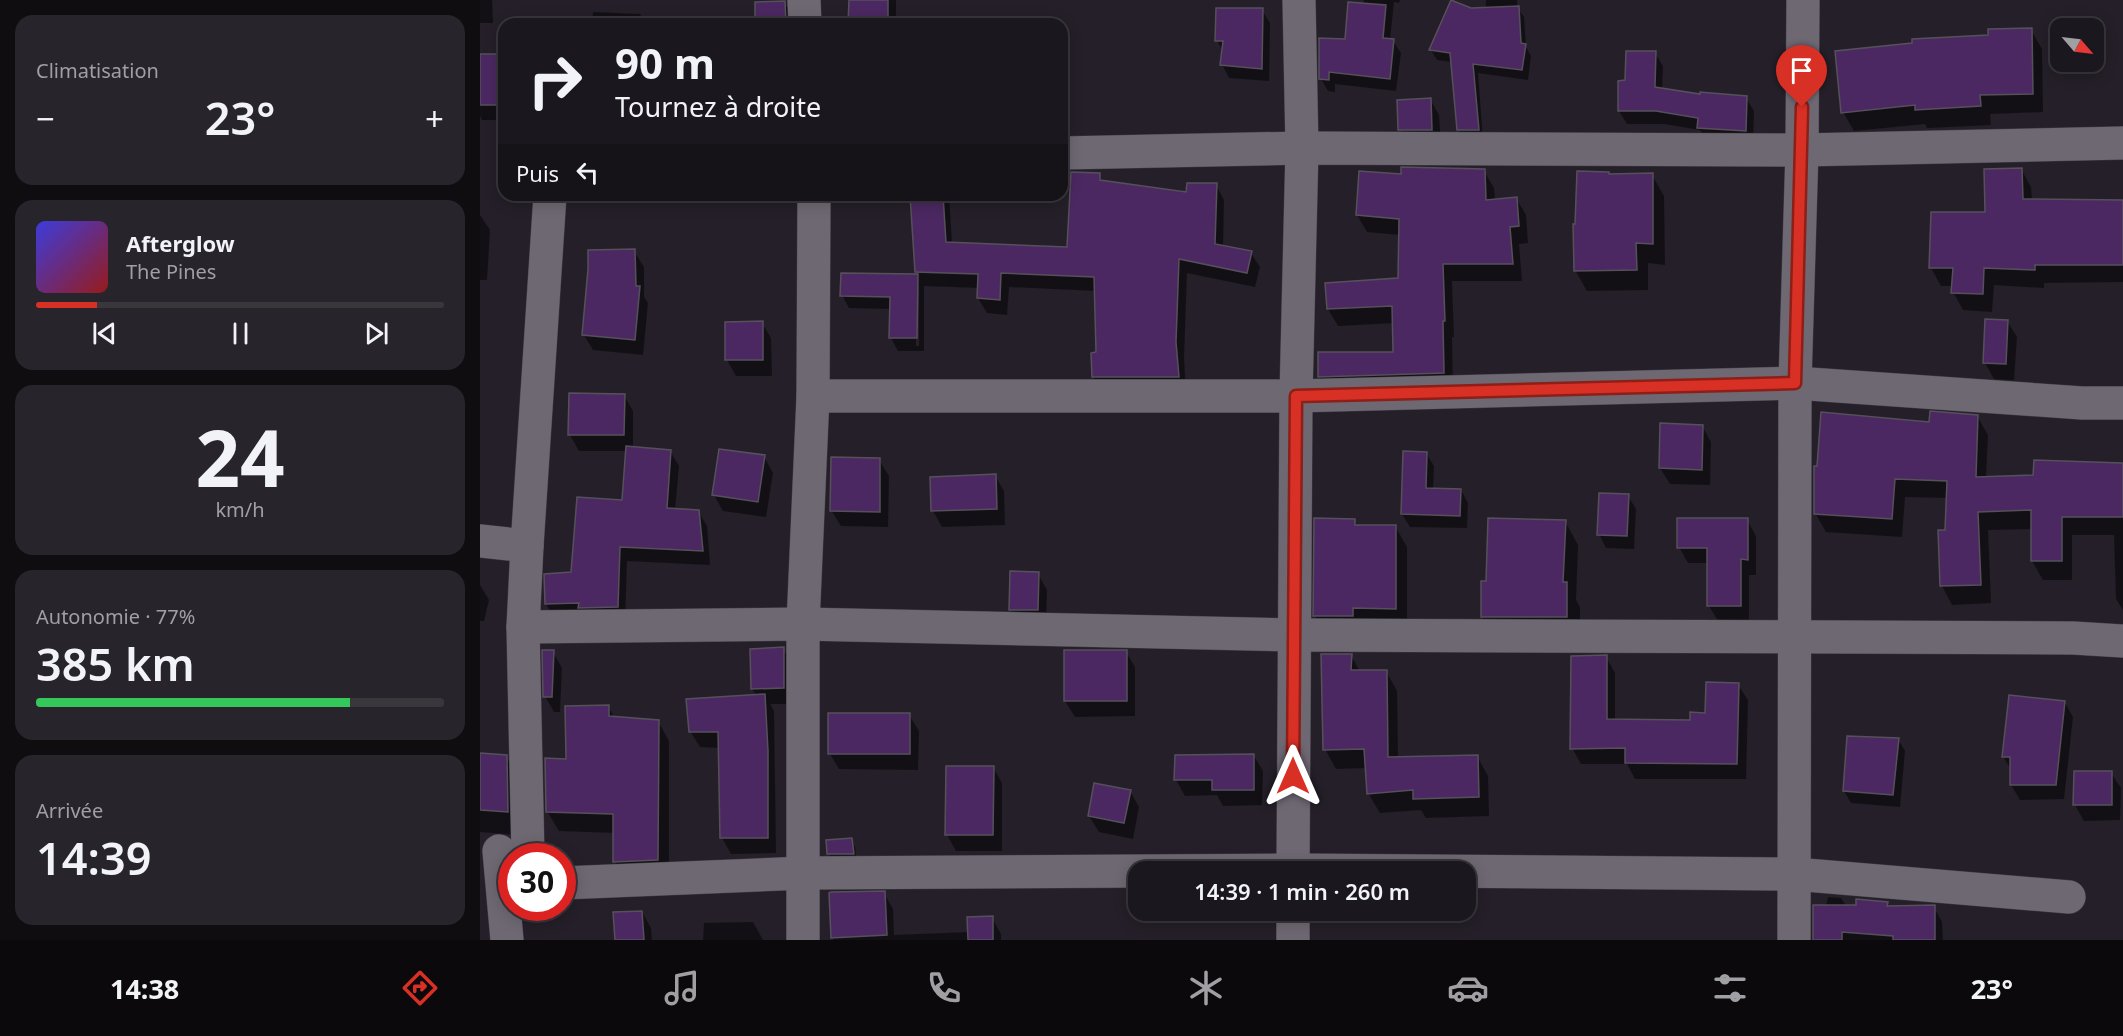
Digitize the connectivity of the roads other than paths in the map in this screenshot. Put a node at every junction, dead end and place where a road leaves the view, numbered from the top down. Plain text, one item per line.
1 (804, 0) edge
2 (1299, 0) edge
3 (1803, 0) edge
4 (805, 18) edge
5 (2123, 143) edge
6 (1302, 148) junction
7 (1802, 150) junction
8 (1068, 153) edge
9 (550, 201) edge
10 (814, 201) edge
11 (1795, 383) junction
12 (813, 396) junction
13 (1296, 396) junction
14 (2123, 403) edge
15 (480, 541) edge
16 (527, 546) junction
17 (803, 624) junction
18 (524, 627) junction
19 (1294, 635) junction
20 (1794, 638) junction
21 (2123, 640) edge
22 (505, 843) edge
23 (1293, 861) edge
24 (1128, 872) edge
25 (1476, 872) edge
26 (804, 873) junction
27 (1794, 874) junction
28 (576, 882) edge
29 (2069, 897) dead end
30 (506, 921) edge
31 (1293, 921) edge
32 (507, 940) edge
33 (803, 940) edge
34 (1293, 940) edge
35 (1794, 940) edge

1 - 4 street
2 - 6 street
3 - 7 street
5 - 7 street
6 - 7 street
6 - 8 street
6 - 13 street
7 - 11 street
9 - 16 street
10 - 12 street
11 - 13 street
11 - 14 street
11 - 20 street
12 - 13 street
12 - 17 street
13 - 19 street
15 - 16 street
16 - 18 street
17 - 18 street
17 - 19 street
17 - 26 street
18 - 22 street
19 - 20 street
19 - 23 street
20 - 21 street
20 - 27 street
24 - 26 street
25 - 27 street
26 - 28 street
26 - 33 street
27 - 29 street
27 - 35 street
30 - 32 street
31 - 34 street

